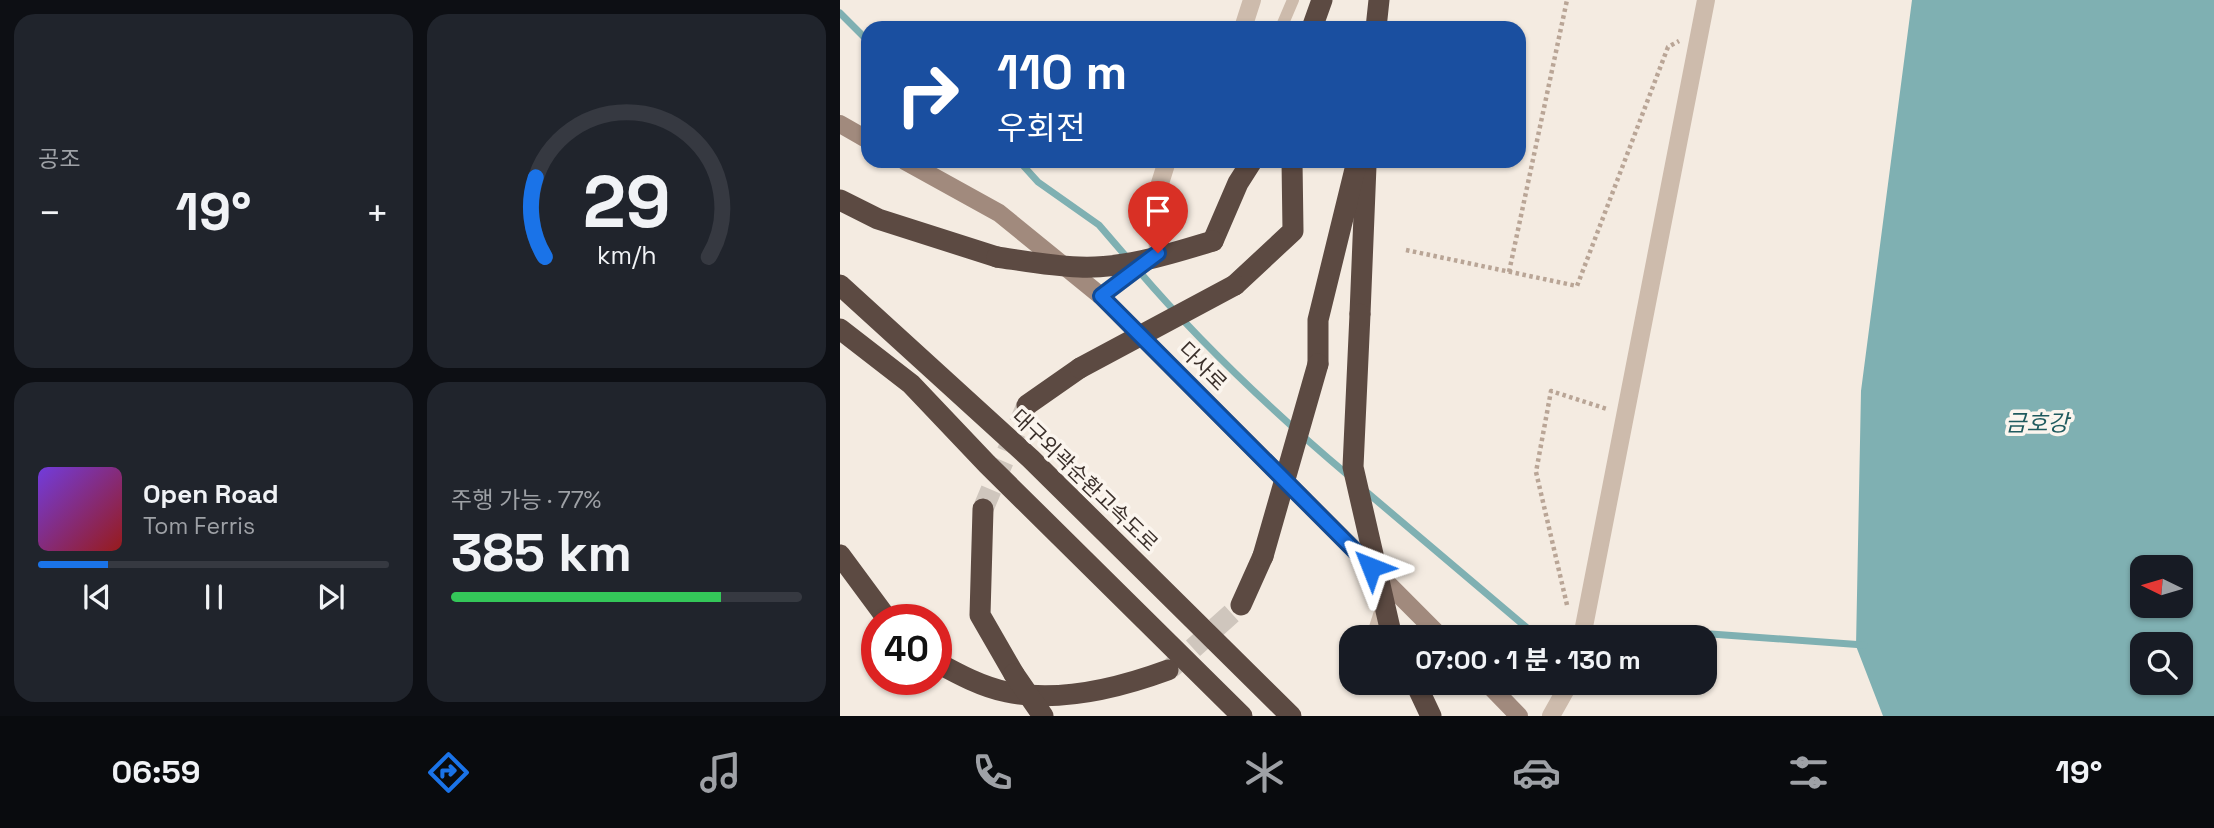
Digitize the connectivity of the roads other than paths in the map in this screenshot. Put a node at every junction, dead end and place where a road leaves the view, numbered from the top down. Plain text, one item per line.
1 (1252, 0) edge
2 (1293, 0) edge
3 (1323, 0) edge
4 (1379, 0) edge
5 (1706, 0) edge
6 (1245, 21) edge
7 (1283, 21) edge
8 (1316, 21) edge
9 (1377, 21) edge
10 (840, 124) edge
11 (861, 136) edge
12 (918, 168) edge
13 (1165, 168) edge
14 (1247, 168) edge
15 (1292, 168) edge
16 (1355, 168) edge
17 (1366, 168) edge
18 (840, 200) edge
19 (840, 285) edge
20 (1101, 296) junction
21 (840, 329) edge
22 (1027, 405) tunnel mouth
23 (983, 509) tunnel mouth
24 (840, 555) edge
25 (1391, 586) junction
26 (876, 604) edge
27 (1241, 605) tunnel mouth
28 (1380, 625) edge
29 (1389, 625) edge
30 (1429, 625) edge
31 (1584, 625) edge
32 (1168, 670) tunnel mouth
33 (952, 671) edge
34 (1421, 695) edge
35 (1499, 695) edge
36 (1563, 695) edge
37 (1043, 716) edge
38 (1242, 716) edge
39 (1291, 716) edge
40 (1431, 716) edge
41 (1519, 716) edge
42 (1551, 716) edge

1 - 6 street
2 - 7 lane
3 - 8 highway
4 - 9 highway
5 - 31 street
10 - 11 street
12 - 20 street, 다사로
13 - 20 street, bridge
14 - 18 highway, bridge
15 - 22 highway, bridge
16 - 27 highway, bridge
17 - 29 highway, bridge
19 - 39 highway, 대구외곽순환고속도로
20 - 25 street, 다사로
21 - 38 highway
23 - 37 highway, bridge
24 - 26 highway
25 - 28 street
25 - 30 street, 다사로
32 - 33 highway
34 - 40 highway
35 - 41 street
36 - 42 street

